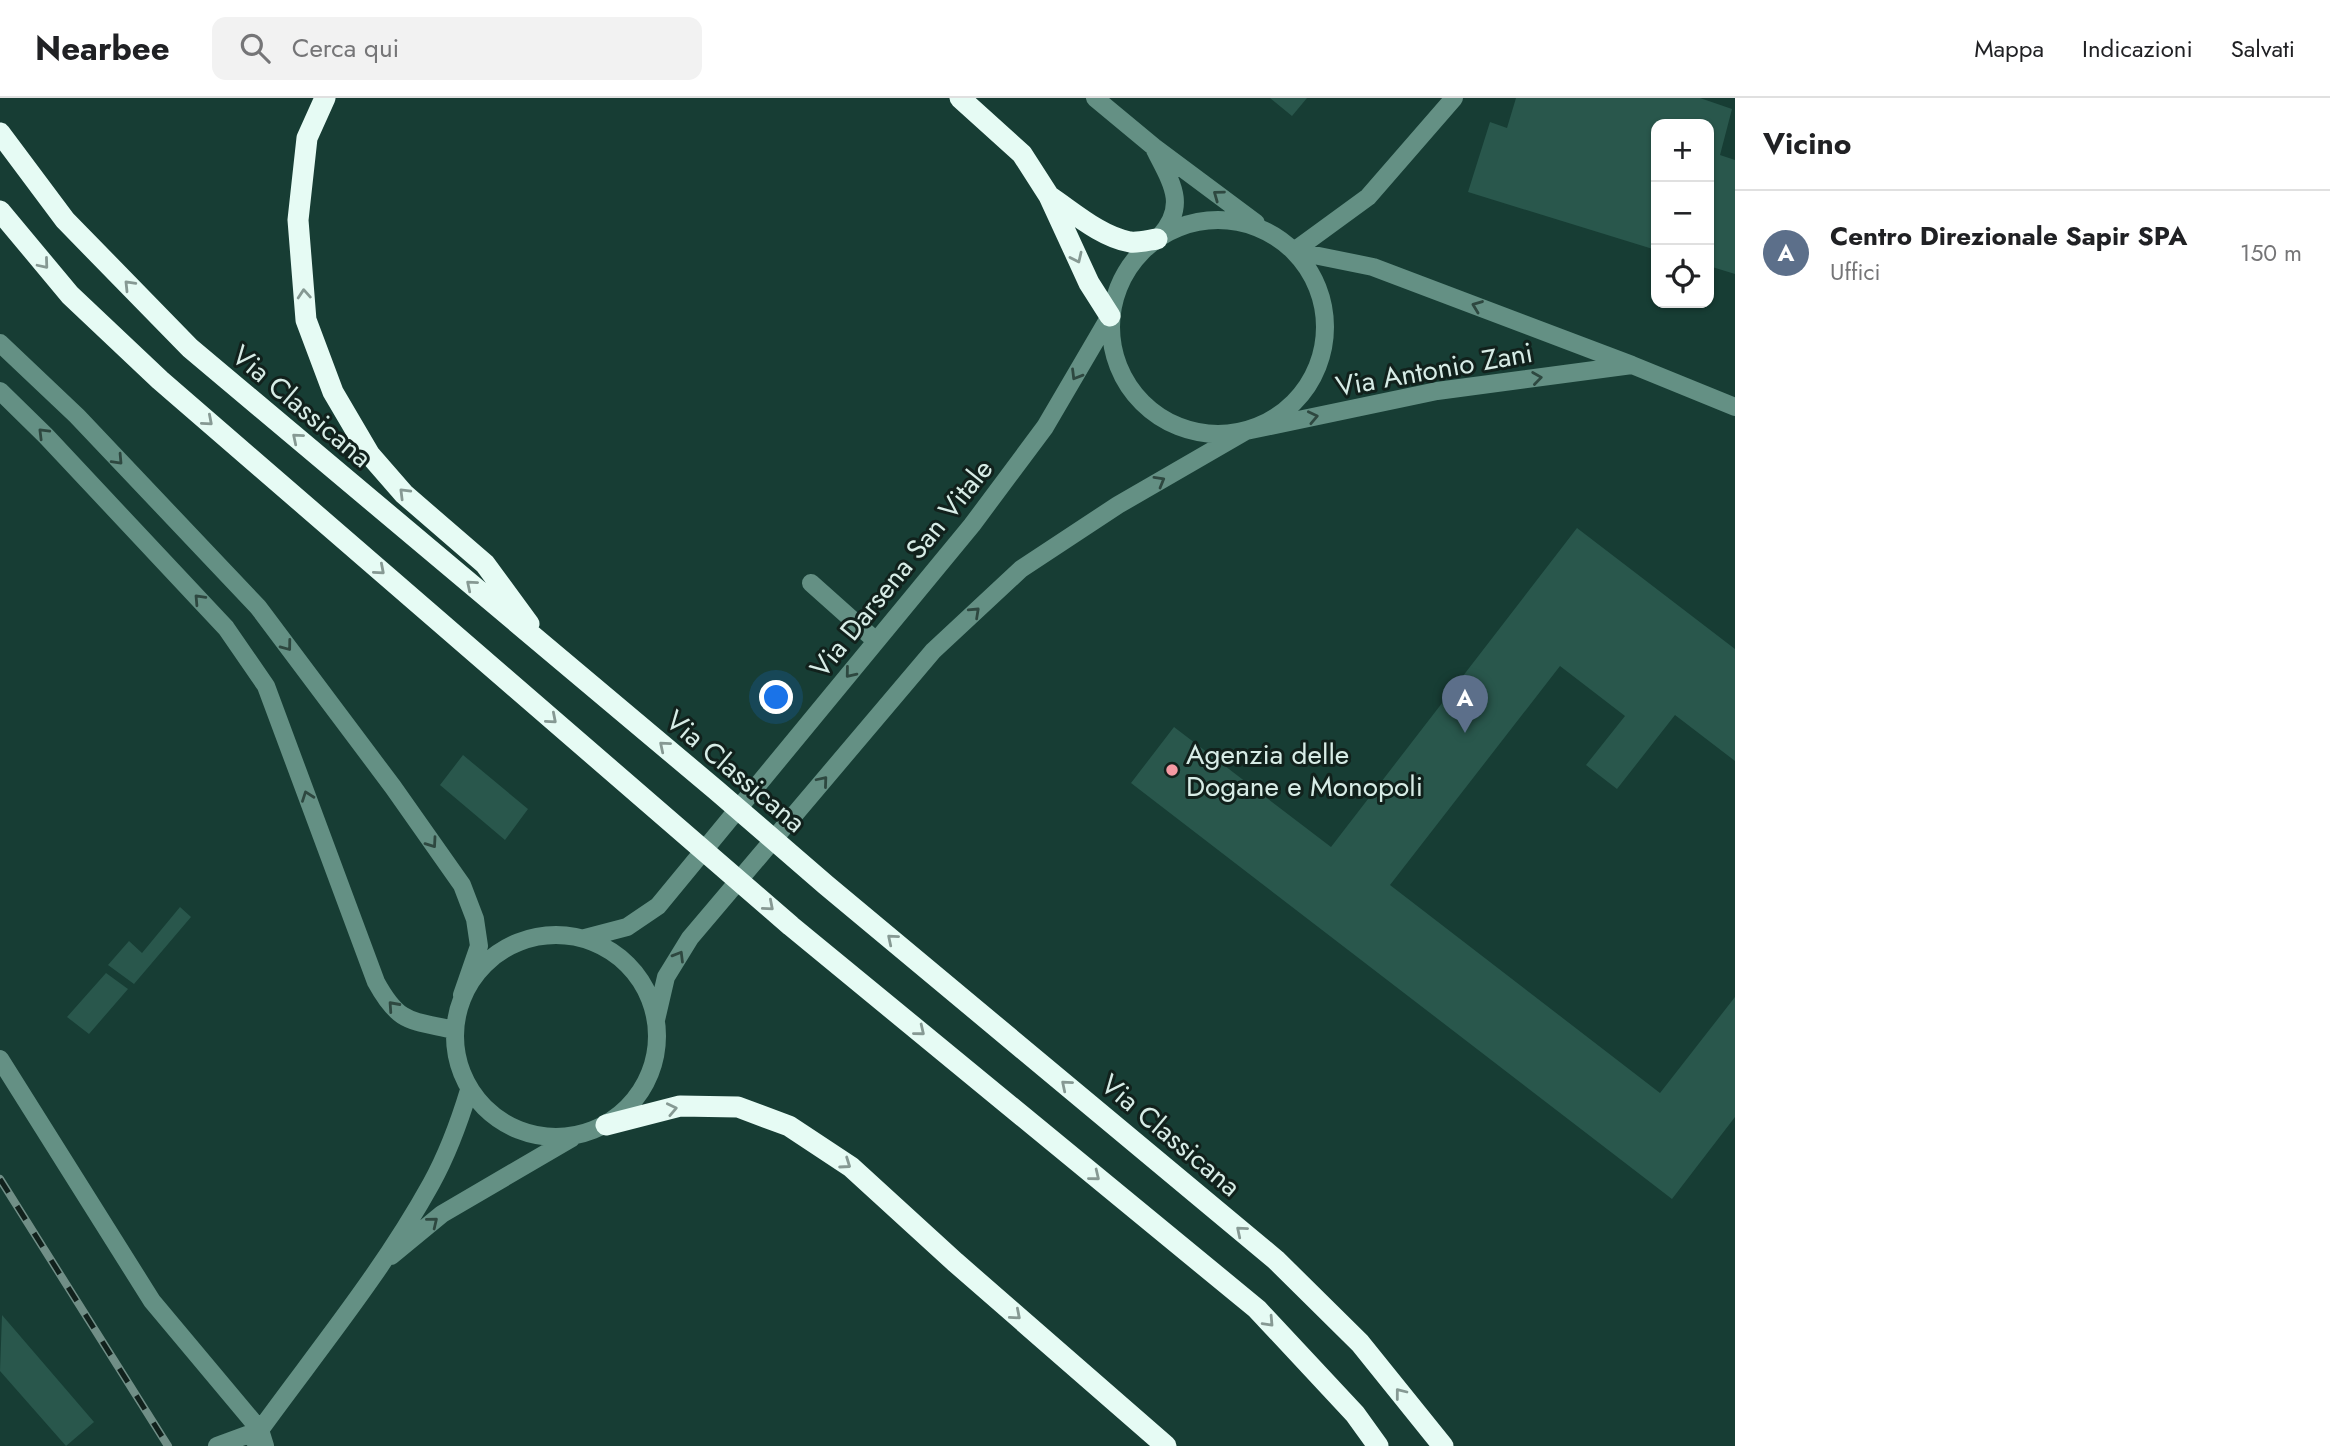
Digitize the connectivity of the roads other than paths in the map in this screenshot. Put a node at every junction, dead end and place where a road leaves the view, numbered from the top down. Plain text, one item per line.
1 (325, 98) edge
2 (960, 98) edge
3 (1095, 98) edge
4 (1454, 98) edge
5 (0, 133) edge
6 (1154, 147) junction
7 (1049, 196) junction
8 (0, 211) edge
9 (1273, 235) junction
10 (1157, 239) junction
11 (1294, 251) junction
12 (1110, 316) junction
13 (0, 343) edge
14 (1632, 365) junction
15 (0, 391) edge
16 (1735, 407) edge
17 (1246, 431) junction
18 (811, 583) dead end
19 (876, 641) junction
20 (549, 651) junction
21 (585, 938) junction
22 (463, 995) junction
23 (656, 1020) junction
24 (454, 1030) junction
25 (0, 1059) edge
26 (469, 1090) junction
27 (606, 1125) junction
28 (577, 1136) junction
29 (380, 1265) junction
30 (259, 1441) edge
31 (217, 1446) edge
32 (1166, 1446) edge
33 (1378, 1446) edge
34 (1443, 1446) edge

20 -> 1 highway
2 - 7 highway
3 - 6 street
4 - 11 street
20 -> 5 highway, Via Classicana
9 -> 6 street
6 - 10 street
7 - 10 highway
7 -> 12 highway
8 -> 33 highway
9 - 10 street
9 - 11 street
10 - 12 street
14 -> 11 street, Via Antonio Zani
11 - 17 street
12 - 17 street
12 -> 19 street, Via Darsena San Vitale
13 -> 22 street
14 - 16 street, Via Antonio Zani
17 -> 14 street, Via Antonio Zani
24 -> 15 street
23 -> 17 street, Via Darsena San Vitale
18 - 19 street
19 -> 21 street, Via Darsena San Vitale
34 -> 20 highway, Via Classicana
21 - 22 street, Via Darsena San Vitale
21 - 23 street, Via Darsena San Vitale
22 - 24 street, Via Darsena San Vitale
23 - 27 street, Via Darsena San Vitale
24 - 26 street, Via Darsena San Vitale
25 - 30 street
26 - 28 street, Via Darsena San Vitale
26 - 29 street, Via Darsena San Vitale
27 - 28 street, Via Darsena San Vitale
27 -> 32 highway
29 -> 28 street, Via Darsena San Vitale
29 - 30 street, Via Darsena San Vitale
30 - 31 street

